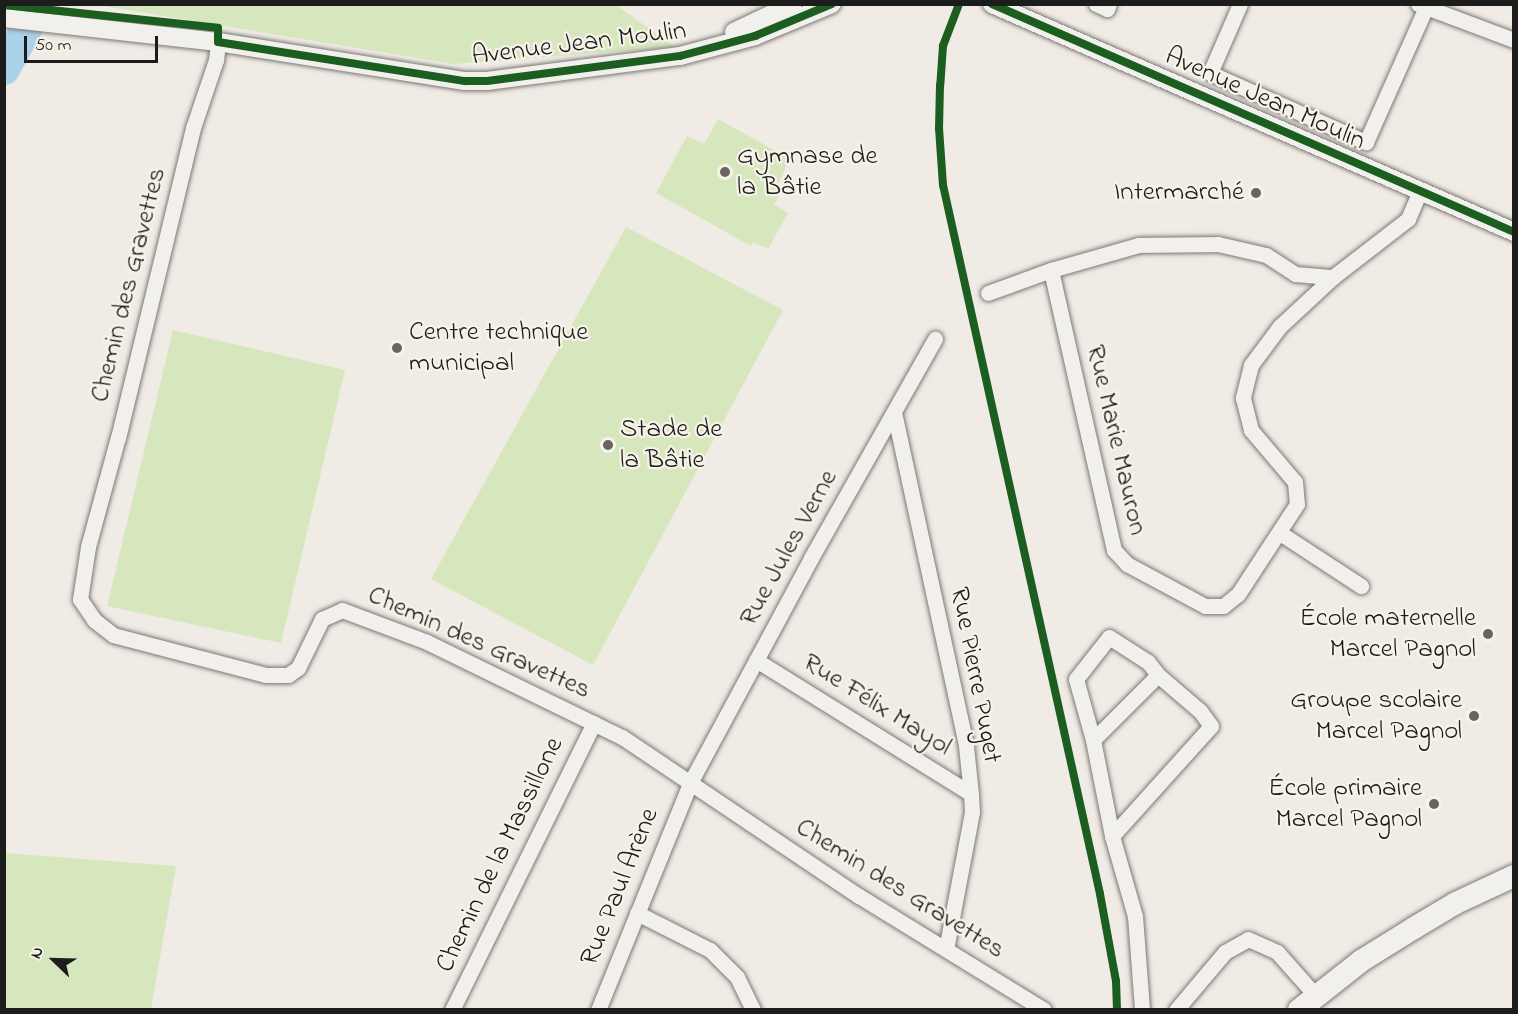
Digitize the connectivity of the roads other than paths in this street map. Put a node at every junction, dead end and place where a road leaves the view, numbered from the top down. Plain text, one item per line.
1 (792, 4) edge
2 (832, 4) edge
3 (1096, 4) edge
4 (1108, 4) edge
5 (1240, 4) edge
6 (996, 5) edge
7 (1422, 6) edge
8 (8, 18) edge
9 (1514, 40) edge
10 (218, 42) junction
11 (692, 52) junction
12 (1420, 191) junction
13 (1514, 232) edge
14 (1051, 270) junction
15 (1333, 277) junction
16 (988, 293) dead end
17 (935, 339) dead end
18 (894, 412) junction
19 (1280, 533) junction
20 (1361, 586) dead end
21 (756, 660) junction
22 (1158, 675) junction
23 (594, 723) junction
24 (1093, 740) junction
25 (690, 783) junction
26 (971, 794) junction
27 (1112, 836) junction
28 (1514, 876) edge
29 (637, 913) junction
30 (946, 950) junction
31 (1312, 1005) edge
32 (1041, 1009) edge
33 (452, 1010) edge
34 (598, 1010) edge
35 (753, 1010) edge
36 (1142, 1010) edge
37 (1176, 1010) edge

1 - 11 street, Avenue Jean Moulin
2 - 11 street, Avenue Jean Moulin
3 - 4 street
5 - 7 street
6 - 12 street, Avenue Jean Moulin
7 - 9 street
8 - 10 street, Avenue Jean Moulin
10 - 11 street, Avenue Jean Moulin
10 - 23 street, Chemin des Gravettes
12 - 13 street, Avenue Jean Moulin
12 - 15 street, Rue Marie Mauron
14 - 15 street
14 - 16 street
14 - 19 street, Rue Marie Mauron
15 - 19 street, Rue Marie Mauron
17 - 18 street, Rue Jules Verne
18 - 21 street, Rue Jules Verne
18 - 26 street, Rue Pierre Puget
19 - 20 street
21 - 25 street, Rue Jules Verne
21 - 26 street, Rue Félix Mayol
22 - 24 street
22 - 24 street
22 - 27 street
23 - 25 street, Chemin des Gravettes
23 - 33 street, Chemin de la Massillone
24 - 27 street
25 - 29 street, Rue Paul Arène
25 - 30 street, Chemin des Gravettes
26 - 30 street, Rue Pierre Puget
27 - 36 street
28 - 31 main road
29 - 34 street, Rue Paul Arène
29 - 35 street
30 - 32 street, Chemin des Gravettes
31 - 37 street

